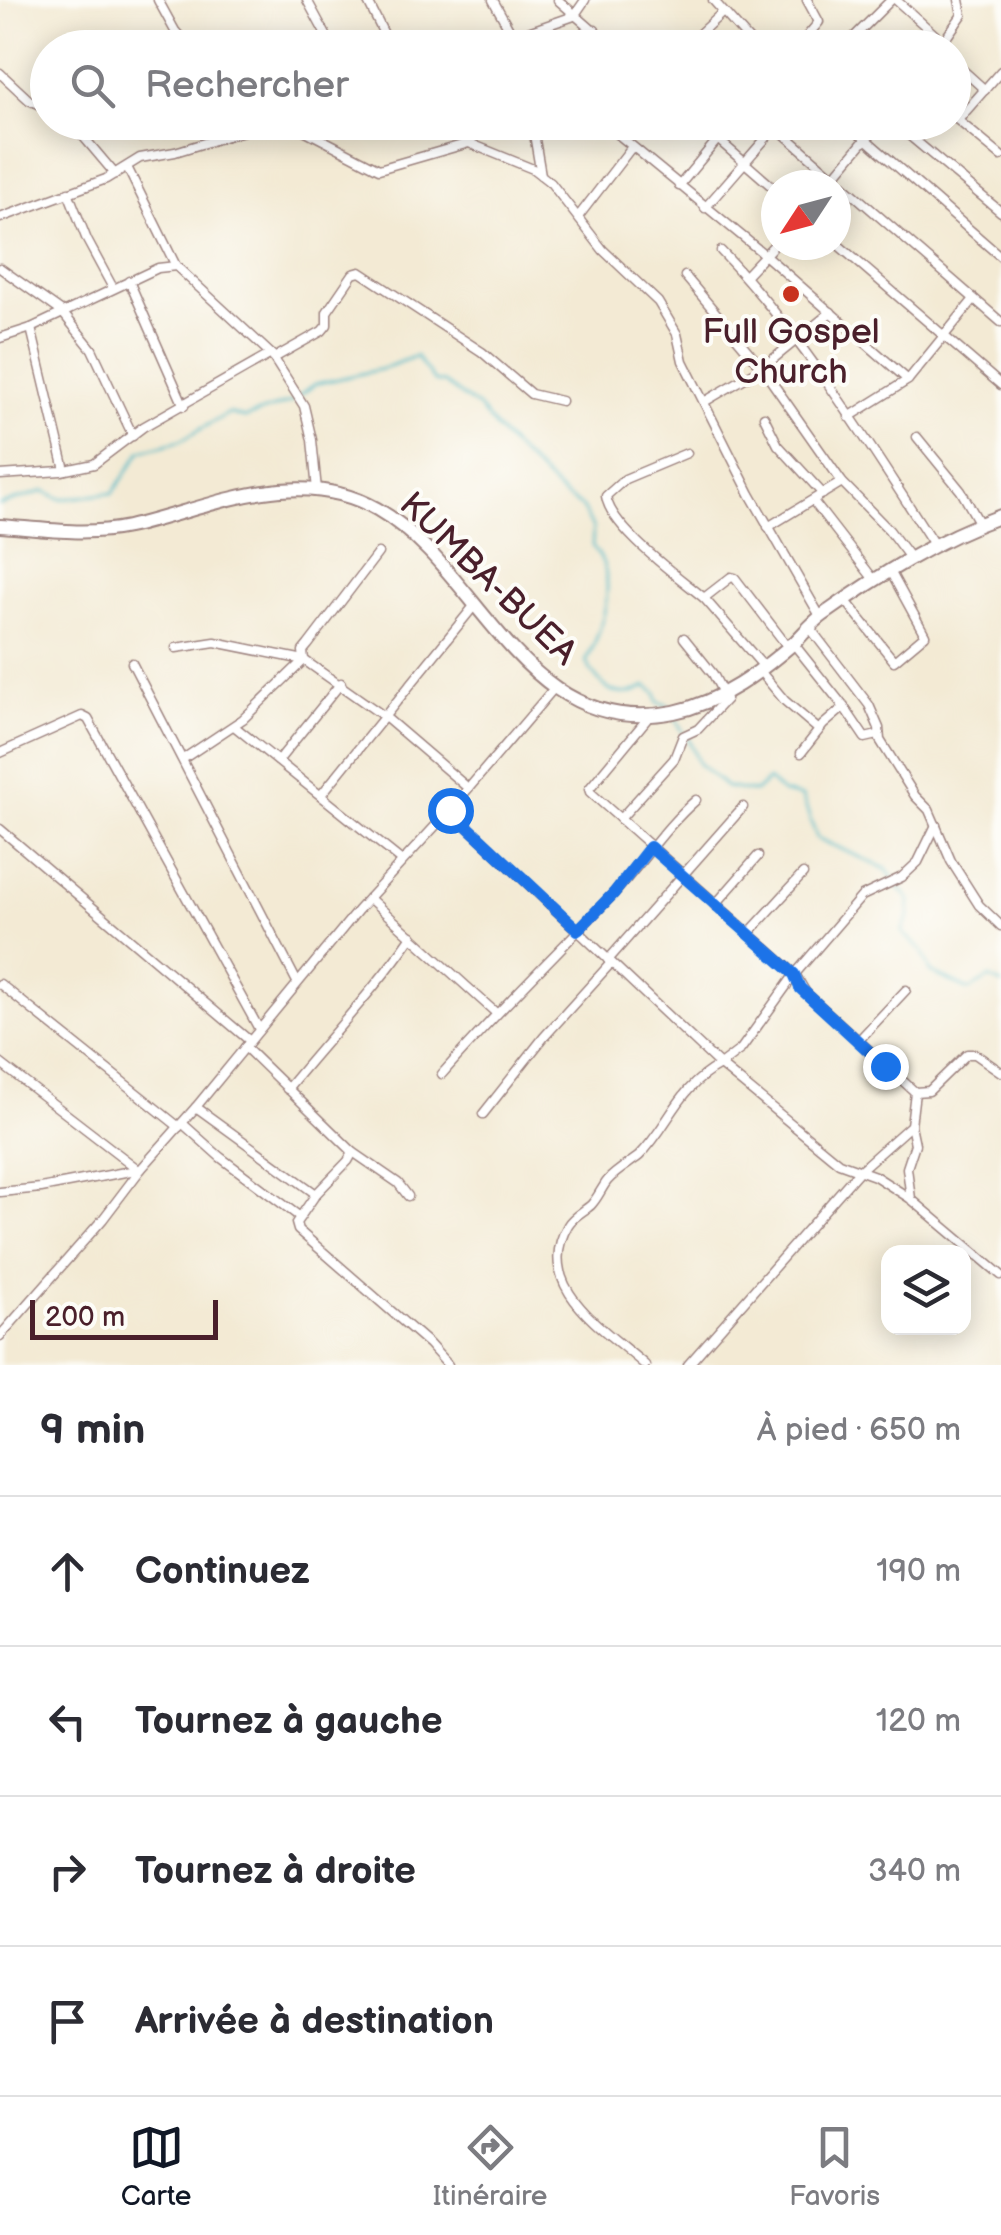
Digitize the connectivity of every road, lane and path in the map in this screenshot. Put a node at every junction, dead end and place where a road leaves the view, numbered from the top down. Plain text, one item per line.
1 (158, 0) edge
2 (307, 0) edge
3 (366, 0) edge
4 (493, 0) edge
5 (558, 0) edge
6 (586, 0) edge
7 (714, 0) edge
8 (807, 0) edge
9 (894, 0) edge
10 (959, 0) edge
11 (723, 12) junction
12 (574, 16) junction
13 (174, 30) edge
14 (323, 30) edge
15 (382, 30) edge
16 (510, 30) edge
17 (531, 30) edge
18 (595, 30) edge
19 (703, 30) edge
20 (740, 30) edge
21 (812, 30) edge
22 (862, 30) edge
23 (925, 30) edge
24 (952, 30) edge
25 (1001, 71) edge
26 (0, 73) edge
27 (971, 78) edge
28 (984, 90) junction
29 (30, 100) edge
30 (971, 103) edge
31 (971, 131) edge
32 (86, 140) edge
33 (211, 140) edge
34 (324, 140) edge
35 (535, 140) edge
36 (623, 140) edge
37 (718, 140) joint
38 (765, 140) edge
39 (794, 140) edge
40 (866, 140) joint
41 (915, 140) edge
42 (632, 148) junction
43 (1001, 156) edge
44 (744, 163) junction
45 (126, 167) junction
46 (827, 170) edge
47 (839, 170) edge
48 (116, 174) junction
49 (541, 175) junction
50 (761, 177) edge
51 (679, 186) junction
52 (851, 191) edge
53 (68, 192) junction
54 (705, 208) junction
55 (1001, 212) edge
56 (578, 217) junction
57 (0, 218) edge
58 (720, 251) dead end
59 (761, 252) edge
60 (851, 256) edge
61 (1001, 256) edge
62 (761, 259) edge
63 (771, 260) edge
64 (176, 266) junction
65 (0, 268) edge
66 (685, 276) dead end
67 (745, 276) junction
68 (129, 281) junction
69 (112, 288) junction
70 (974, 299) junction
71 (62, 312) junction
72 (831, 312) junction
73 (1001, 322) edge
74 (31, 328) junction
75 (0, 338) edge
76 (944, 338) junction
77 (796, 344) junction
78 (273, 356) junction
79 (762, 368) junction
80 (908, 380) junction
81 (1001, 385) edge
82 (561, 401) dead end
83 (704, 402) junction
84 (184, 406) junction
85 (764, 417) dead end
86 (849, 417) junction
87 (133, 436) junction
88 (917, 437) dead end
89 (688, 453) dead end
90 (66, 470) junction
91 (0, 474) edge
92 (842, 482) junction
93 (317, 490) junction
94 (823, 494) junction
95 (813, 500) junction
96 (1001, 516) edge
97 (980, 524) junction
98 (0, 526) edge
99 (768, 527) junction
100 (934, 546) junction
101 (378, 553) dead end
102 (910, 558) junction
103 (890, 571) junction
104 (875, 581) junction
105 (704, 598) junction
106 (846, 601) junction
107 (474, 606) junction
108 (820, 616) junction
109 (810, 628) junction
110 (684, 638) dead end
111 (790, 645) junction
112 (176, 648) dead end
113 (304, 660) junction
114 (132, 663) dead end
115 (762, 669) junction
116 (340, 683) junction
117 (555, 687) junction
118 (726, 694) junction
119 (844, 707) junction
120 (652, 713) junction
121 (385, 717) junction
122 (234, 726) junction
123 (820, 730) junction
124 (878, 735) junction
125 (0, 753) edge
126 (801, 753) dead end
127 (182, 759) junction
128 (278, 760) junction
129 (468, 788) junction
130 (321, 795) junction
131 (696, 800) dead end
132 (743, 807) dead end
133 (450, 810) junction
134 (620, 819) junction
135 (936, 825) junction
136 (0, 829) edge
137 (650, 847) junction
138 (758, 856) dead end
139 (402, 861) junction
140 (803, 874) dead end
141 (684, 877) junction
142 (369, 898) junction
143 (715, 905) junction
144 (1001, 926) edge
145 (578, 930) junction
146 (749, 933) junction
147 (412, 936) junction
148 (610, 961) junction
149 (794, 974) junction
150 (297, 982) junction
151 (0, 984) edge
152 (906, 990) dead end
153 (496, 1013) junction
154 (259, 1029) junction
155 (859, 1040) junction
156 (247, 1044) junction
157 (0, 1063) edge
158 (720, 1065) junction
159 (1001, 1072) edge
160 (442, 1074) dead end
161 (287, 1089) junction
162 (915, 1092) junction
163 (196, 1107) junction
164 (482, 1114) dead end
165 (911, 1124) junction
166 (181, 1125) junction
167 (353, 1152) junction
168 (139, 1168) junction
169 (858, 1171) junction
170 (0, 1192) edge
171 (316, 1194) junction
172 (408, 1196) dead end
173 (911, 1198) junction
174 (300, 1218) junction
175 (1001, 1276) edge
176 (0, 1336) edge
177 (448, 1365) edge
178 (645, 1365) edge
179 (688, 1365) edge

1 - 13 street
2 - 14 street
3 - 15 street
4 - 16 street
5 - 12 street
6 - 12 street
7 - 11 street
8 - 21 street
9 - 22 street
9 - 23 street
10 - 24 street
11 - 19 street
11 - 20 street
12 - 17 street
12 - 18 street
25 - 28 street
26 - 29 street
27 - 28 street
28 - 30 street
31 - 43 street
32 - 48 street
33 - 45 street
34 - 49 street
35 - 49 street
36 - 42 street
37 - 44 street
37 - 51 street
38 - 44 street
39 - 46 street
40 - 47 street
40 - 61 street
41 - 55 street
42 - 51 street
42 - 56 street
44 - 50 street
44 - 54 street
45 - 48 street
45 - 64 street
48 - 53 street
49 - 56 street
51 - 54 street
52 - 70 street
53 - 57 street
53 - 69 street
54 - 59 street
56 - 83 street
58 - 67 street
60 - 76 street
62 - 67 street
63 - 72 street
64 - 68 street
64 - 78 street
65 - 71 street
66 - 79 street
67 - 77 street
68 - 69 street
68 - 84 street
69 - 71 street
70 - 73 street
70 - 76 street
71 - 74 street
71 - 87 street
72 - 77 street
72 - 80 street
74 - 75 street
74 - 90 street
76 - 80 street
76 - 81 street
77 - 79 street
77 - 86 street
78 - 82 street
78 - 84 street
78 - 93 street
79 - 83 street
79 - 92 street
80 - 86 street
83 - 99 street
84 - 87 street
85 - 94 street
86 - 100 street
87 - 90 street
88 - 97 street
89 - 105 street
90 - 91 street
92 - 94 street
92 - 102 street
93 - 98 highway, KUMBA-BUEA
93 - 107 highway, KUMBA-BUEA
94 - 95 street
95 - 99 street
95 - 104 street
96 - 97 highway, KUMBA-BUEA
97 - 100 highway, KUMBA-BUEA
99 - 108 street
100 - 102 highway, KUMBA-BUEA
101 - 113 street
102 - 103 highway, KUMBA-BUEA
103 - 104 highway, KUMBA-BUEA
103 - 106 street
104 - 106 highway, KUMBA-BUEA
105 - 111 street
105 - 115 street
106 - 108 highway, KUMBA-BUEA
107 - 117 highway, KUMBA-BUEA
107 - 121 street
108 - 109 highway, KUMBA-BUEA
109 - 111 highway, KUMBA-BUEA
109 - 124 street
110 - 118 street
111 - 115 highway, KUMBA-BUEA
111 - 119 street
112 - 113 street
113 - 116 street
113 - 122 street
114 - 127 street
115 - 118 highway, KUMBA-BUEA
115 - 123 street
116 - 121 street
116 - 128 street
117 - 120 highway, KUMBA-BUEA
117 - 129 street
118 - 120 highway, KUMBA-BUEA
118 - 134 street
119 - 123 street
119 - 124 street
120 - 134 street
121 - 129 street
121 - 130 street
122 - 127 street
122 - 128 street
123 - 126 street
124 - 135 street
125 - 154 street
127 - 150 street
128 - 130 street
129 - 133 street
130 - 139 street
131 - 137 street
132 - 141 street
133 - 139 street
133 - 145 street
134 - 137 street
135 - 144 street
135 - 149 street
136 - 156 street
137 - 141 street
137 - 145 street
138 - 143 street
139 - 142 street
140 - 146 street
141 - 143 street
141 - 148 street
142 - 147 street
142 - 150 street
143 - 146 street
145 - 148 street
145 - 153 street
146 - 149 street
147 - 153 street
147 - 161 street
148 - 158 street
148 - 164 street
149 - 155 street
149 - 158 street
150 - 154 street
151 - 166 street
152 - 155 street
153 - 160 street
154 - 156 street
155 - 162 street
156 - 161 street
156 - 163 street
157 - 168 street
158 - 169 street
158 - 178 street
159 - 162 street
161 - 167 street
162 - 165 street
163 - 166 street
163 - 171 street
165 - 169 street
165 - 173 street
166 - 168 street
166 - 174 street
167 - 171 street
167 - 172 street
168 - 170 street
168 - 176 street
169 - 173 street
169 - 179 street
171 - 174 street
173 - 175 street
174 - 177 street

